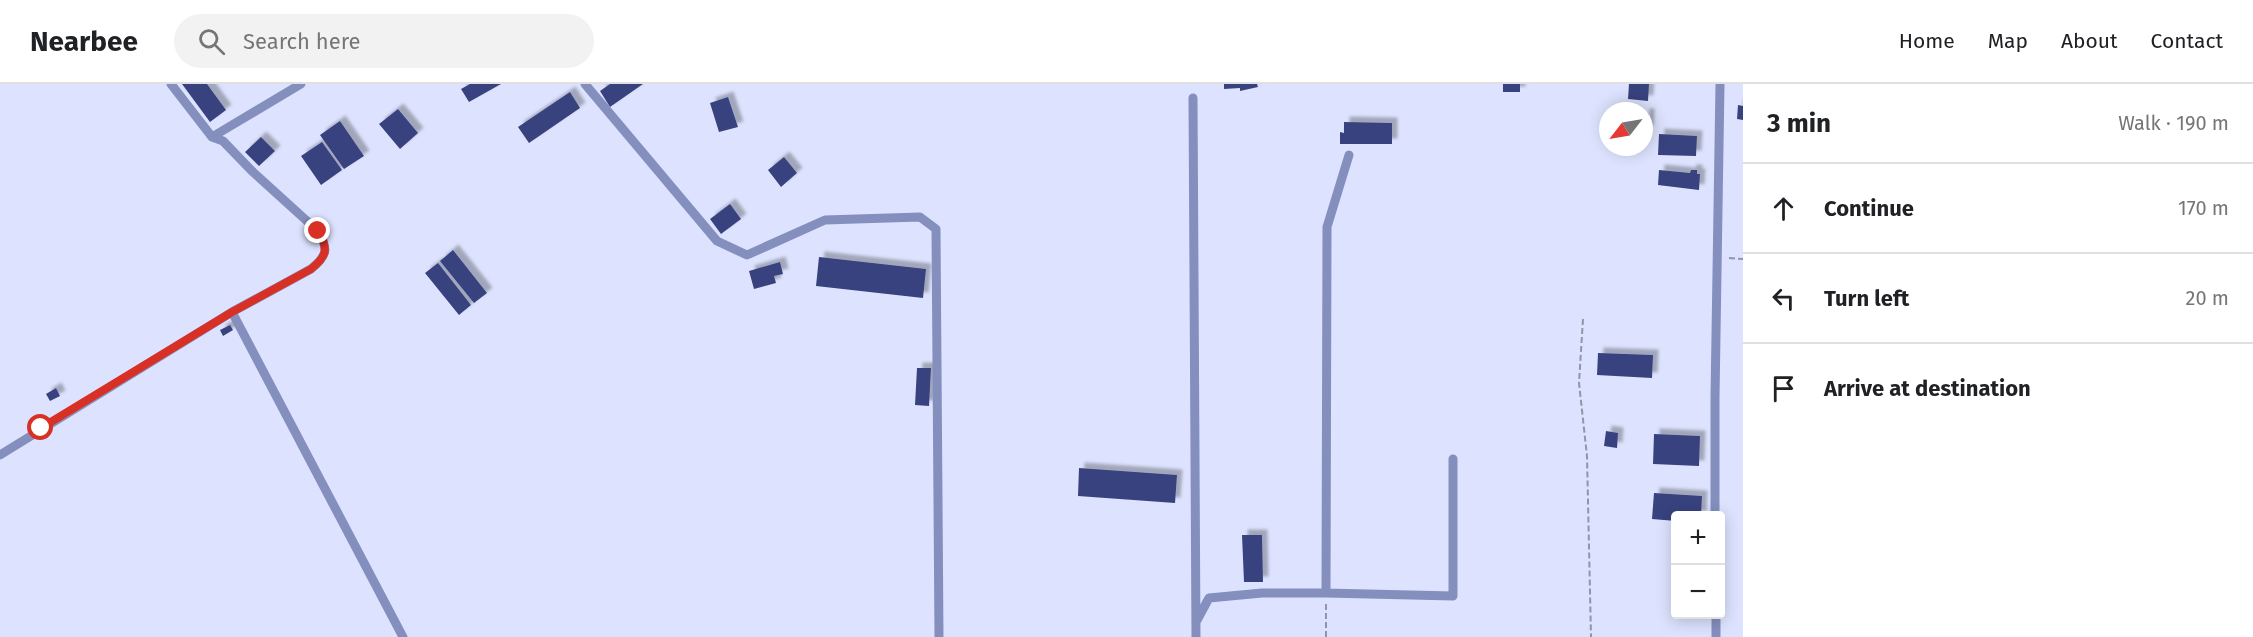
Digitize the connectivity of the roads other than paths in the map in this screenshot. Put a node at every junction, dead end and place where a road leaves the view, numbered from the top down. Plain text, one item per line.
1 (171, 84) edge
2 (301, 84) edge
3 (585, 84) edge
4 (1720, 84) edge
5 (1193, 98) dead end
6 (212, 138) junction
7 (1349, 155) dead end
8 (232, 312) junction
9 (0, 455) edge
10 (1453, 459) dead end
11 (1715, 511) edge
12 (1326, 593) junction
13 (1716, 619) edge
14 (1196, 622) junction
15 (403, 637) edge
16 (939, 637) edge
17 (1196, 637) edge
18 (1716, 637) edge

1 - 6 street
2 - 6 street
3 - 16 street
4 - 11 street
5 - 14 street
6 - 8 street
7 - 12 street
8 - 9 street
8 - 15 street
10 - 12 street
12 - 14 street
13 - 18 street
14 - 17 street

